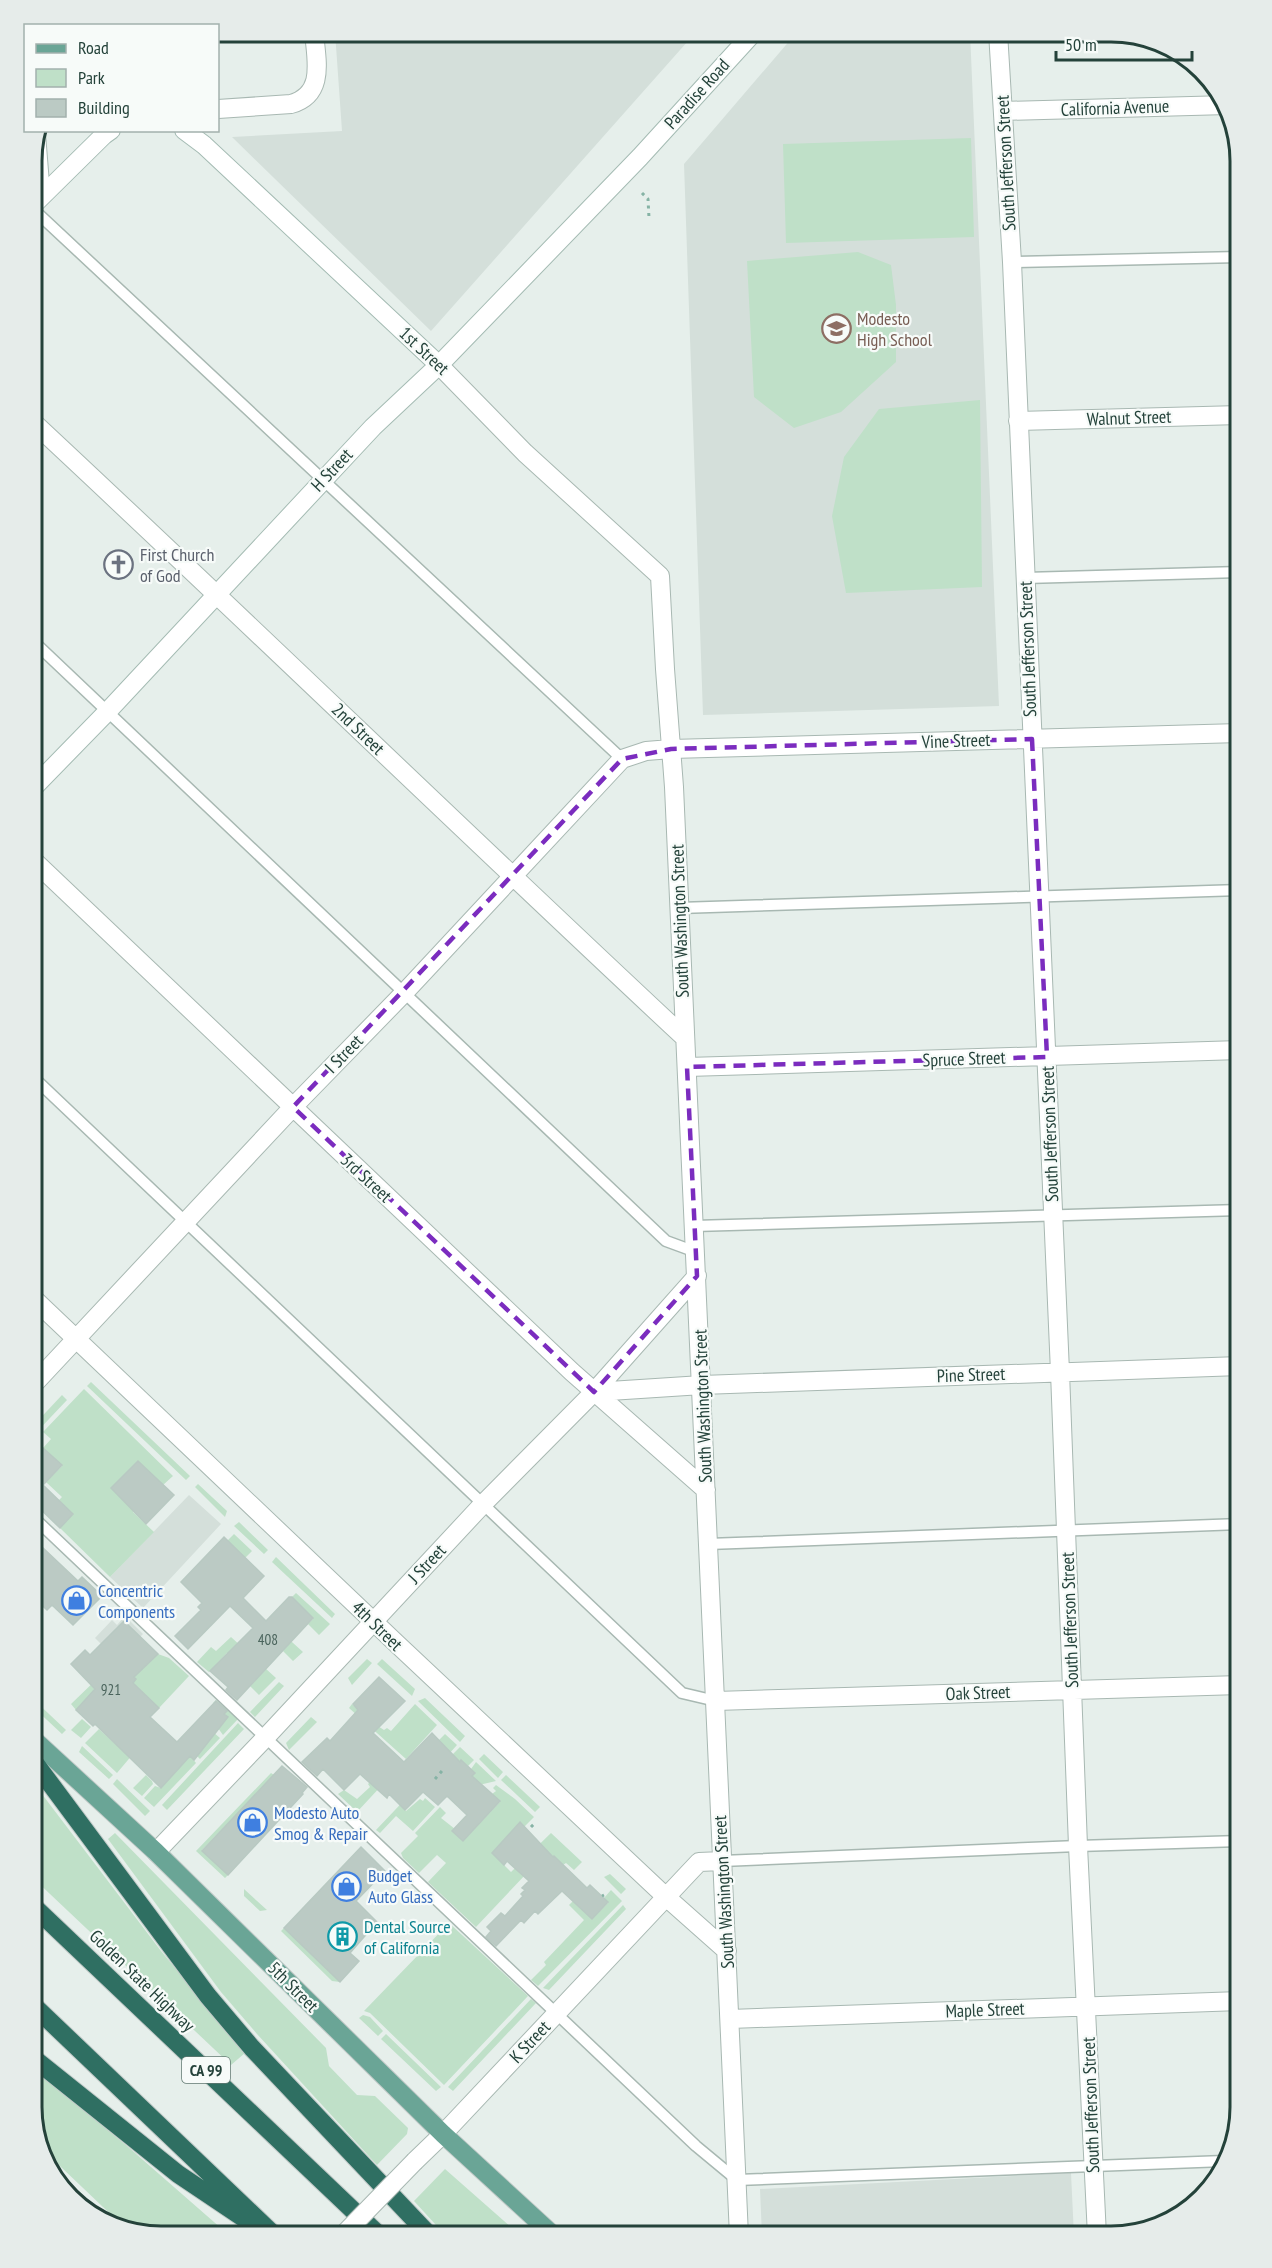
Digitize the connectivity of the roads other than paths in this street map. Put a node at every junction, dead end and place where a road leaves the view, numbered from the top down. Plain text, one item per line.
1 (315, 42) edge
2 (745, 42) edge
3 (999, 42) edge
4 (1216, 105) edge
5 (219, 109) edge
6 (1003, 111) junction
7 (108, 132) edge
8 (187, 132) edge
9 (640, 157) joint
10 (42, 197) edge
11 (42, 211) edge
12 (1230, 257) edge
13 (1012, 262) junction
14 (439, 365) junction
15 (1230, 415) edge
16 (1018, 422) junction
17 (42, 430) edge
18 (323, 478) junction
19 (1230, 572) edge
20 (660, 576) joint
21 (1025, 578) junction
22 (218, 594) junction
23 (42, 649) edge
24 (108, 711) junction
25 (1230, 733) edge
26 (1032, 739) junction
27 (671, 749) junction
28 (622, 759) junction
29 (42, 779) edge
30 (42, 869) edge
31 (512, 877) junction
32 (1230, 890) edge
33 (1040, 896) junction
34 (678, 908) junction
35 (404, 993) junction
36 (685, 1038) junction
37 (1230, 1050) edge
38 (1047, 1057) junction
39 (687, 1067) junction
40 (42, 1085) edge
41 (293, 1107) junction
42 (1230, 1210) edge
43 (1053, 1215) junction
44 (186, 1222) junction
45 (694, 1226) junction
46 (696, 1252) junction
47 (697, 1276) junction
48 (42, 1306) edge
49 (77, 1339) junction
50 (1230, 1366) edge
51 (1060, 1372) junction
52 (42, 1376) edge
53 (702, 1385) junction
54 (594, 1392) junction
55 (706, 1490) junction
56 (483, 1504) junction
57 (1230, 1524) edge
58 (42, 1525) edge
59 (1066, 1529) junction
60 (708, 1544) junction
61 (373, 1622) junction
62 (1230, 1685) edge
63 (1072, 1691) junction
64 (716, 1701) junction
65 (266, 1737) junction
66 (42, 1747) edge
67 (42, 1772) edge
68 (1230, 1841) edge
69 (1078, 1846) junction
70 (156, 1852) junction
71 (722, 1861) junction
72 (665, 1896) junction
73 (42, 1915) edge
74 (727, 1951) junction
75 (1230, 2001) edge
76 (1087, 2007) junction
77 (557, 2013) junction
78 (42, 2014) edge
79 (730, 2019) junction
80 (42, 2065) edge
81 (443, 2134) junction
82 (1217, 2161) edge
83 (1093, 2165) junction
84 (737, 2180) junction
85 (258, 2226) edge
86 (263, 2226) edge
87 (352, 2226) edge
88 (369, 2226) edge
89 (421, 2226) edge
90 (544, 2226) edge
91 (739, 2226) edge
92 (1096, 2226) edge

1 - 5 street
2 - 9 street, Paradise Road
3 - 6 street, South Jefferson Street
4 - 6 street, California Avenue
6 - 13 street, South Jefferson Street
7 - 10 street
8 - 14 street, 1st Street
9 - 14 street, H Street
11 - 18 lane
12 - 13 lane
13 - 16 street, South Jefferson Street
14 - 18 street, H Street
14 - 20 street, 1st Street
15 - 16 street, Walnut Street
16 - 21 street, South Jefferson Street
17 - 22 street, 2nd Street
18 - 22 street, H Street
18 - 28 lane
19 - 21 lane
20 - 27 street, South Washington Street
21 - 26 street, South Jefferson Street
22 - 24 street, H Street
22 - 31 street, 2nd Street
23 - 24 lane
24 - 29 street, H Street
24 - 35 lane
25 - 26 street, Vine Street
26 - 27 street, Vine Street
26 - 33 street, South Jefferson Street
27 - 28 street
27 - 34 street, South Washington Street
28 - 31 street, I Street
30 - 41 street, 3rd Street
31 - 35 street, I Street
31 - 36 street, 2nd Street
32 - 33 lane
33 - 34 lane
33 - 38 street, South Jefferson Street
34 - 36 street, South Washington Street
35 - 41 street, I Street
35 - 46 lane
36 - 39 street, South Washington Street
37 - 38 street, Spruce Street
38 - 39 street, Spruce Street
38 - 43 street, South Jefferson Street
39 - 45 street, South Washington Street
40 - 44 lane
41 - 44 street, I Street
41 - 54 street, 3rd Street
42 - 43 lane
43 - 45 lane
43 - 51 street, South Jefferson Street
44 - 49 street, I Street
44 - 56 lane
45 - 46 street, South Washington Street
46 - 47 street, South Washington Street
47 - 53 street, South Washington Street
47 - 54 street, J Street
48 - 49 street, 4th Street
49 - 52 street, I Street
49 - 61 street, 4th Street
50 - 51 street, Pine Street
51 - 53 street, Pine Street
51 - 59 street, South Jefferson Street
53 - 54 street, Pine Street
53 - 55 street, South Washington Street
54 - 55 street, 3rd Street
54 - 56 street, J Street
55 - 60 street, South Washington Street
56 - 61 street, J Street
56 - 64 lane
57 - 59 lane
58 - 65 lane
59 - 60 lane
59 - 63 street, South Jefferson Street
60 - 64 street, South Washington Street
61 - 65 street, J Street
61 - 72 street, 4th Street
62 - 63 street, Oak Street
63 - 64 street, Oak Street
63 - 69 street, South Jefferson Street
64 - 71 street, South Washington Street
65 - 70 street, J Street
65 - 77 lane
66 - 70 main road, 5th Street
67 - 89 highway
68 - 69 lane
69 - 71 lane
69 - 76 street, South Jefferson Street
70 - 81 main road, 5th Street
71 - 72 street, K Street
71 - 74 street, South Washington Street
72 - 74 street, 4th Street
72 - 77 street, K Street
73 - 88 highway, Golden State Highway / CA 99
74 - 79 street, South Washington Street
75 - 76 street, Maple Street
76 - 79 street, Maple Street
76 - 83 street, South Jefferson Street
77 - 81 street, K Street
77 - 84 lane
78 - 86 highway
79 - 84 street, South Washington Street
80 - 85 highway
81 - 87 street, K Street, bridge
81 - 90 main road, 5th Street
82 - 83 lane
83 - 84 lane
83 - 92 street, South Jefferson Street
84 - 91 street, South Washington Street

